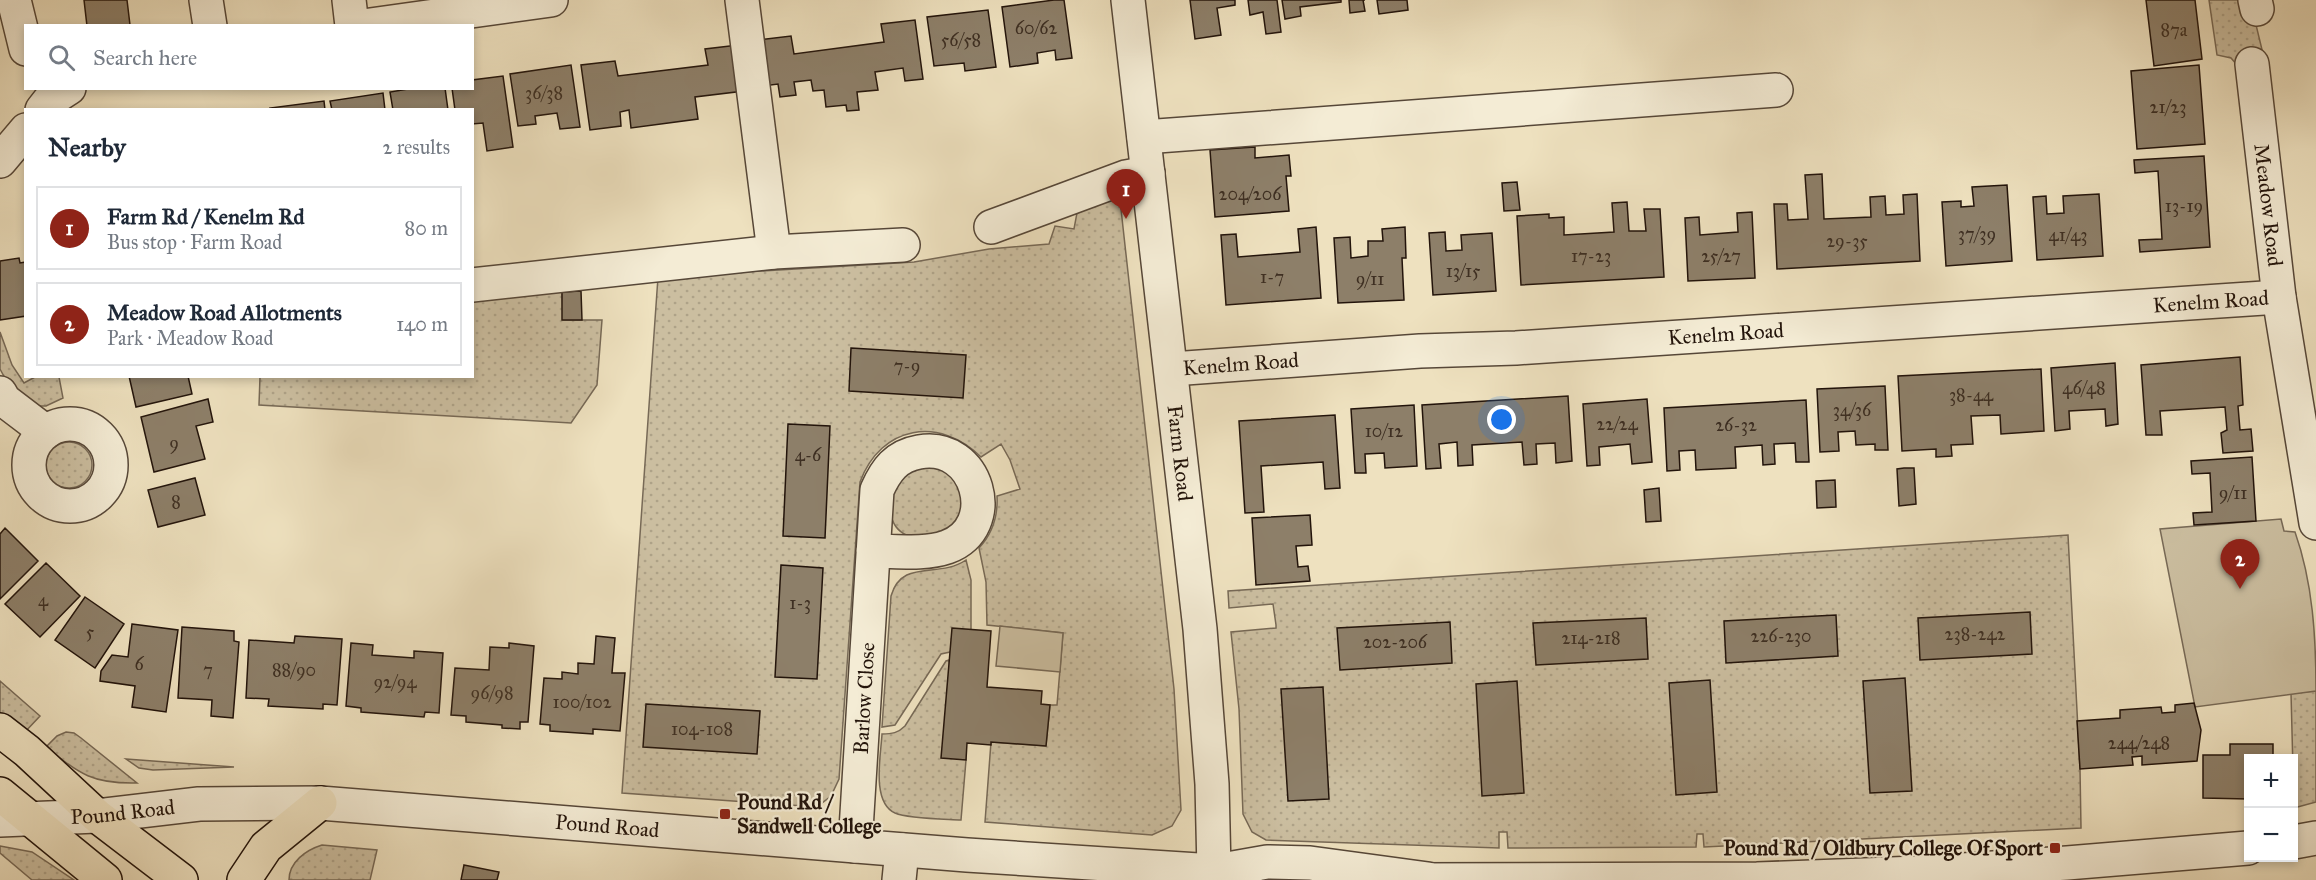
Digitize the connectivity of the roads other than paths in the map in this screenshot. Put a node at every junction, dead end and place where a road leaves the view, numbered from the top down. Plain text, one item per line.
1 (14, 0) edge
2 (206, 0) edge
3 (349, 0) edge
4 (546, 0) edge
5 (551, 0) edge
6 (742, 0) edge
7 (1128, 0) edge
8 (210, 24) edge
9 (352, 24) edge
10 (377, 24) edge
11 (24, 42) edge
12 (2252, 64) dead end
13 (1776, 90) dead end
14 (24, 132) edge
15 (1144, 137) junction
16 (0, 161) edge
17 (1148, 173) junction
18 (991, 227) dead end
19 (903, 245) dead end
20 (774, 252) junction
21 (474, 285) edge
22 (2279, 297) junction
23 (1172, 369) junction
24 (0, 393) edge
25 (46, 432) dead end
26 (2316, 523) edge
27 (873, 550) dead end
28 (0, 730) edge
29 (0, 794) edge
30 (320, 803) junction
31 (97, 816) junction
32 (33, 819) junction
33 (0, 820) edge
34 (2316, 838) edge
35 (2298, 841) edge
36 (855, 846) junction
37 (2244, 848) edge
38 (901, 865) edge
39 (1214, 871) junction
40 (1419, 879) edge
41 (105, 880) edge
42 (181, 880) edge
43 (244, 880) edge
44 (1245, 880) edge

1 - 11 street
2 - 8 street
3 - 9 street
4 - 5 street
4 - 10 street
6 - 20 street
7 - 15 street, Farm Road
12 - 22 street, Meadow Road
13 - 15 street
14 - 16 street
15 - 17 street, Farm Road
17 - 18 street
17 - 23 street, Farm Road
19 - 20 street
20 - 21 street
22 - 23 street, Kenelm Road
22 - 26 street, Meadow Road
23 - 39 street, Farm Road
24 - 25 street
27 - 36 street, Barlow Close
28 - 31 highway
29 - 32 highway
30 - 31 street, Pound Road
30 - 36 street, Pound Road
30 - 43 highway
31 - 32 street, Pound Road
31 - 42 highway
32 - 33 street, Pound Road
32 - 41 highway
34 - 35 street
36 - 38 street, Pound Road
37 - 40 street, Pound Road
38 - 39 street, Pound Road
39 - 40 street, Pound Road
39 - 44 street, Pound Road

